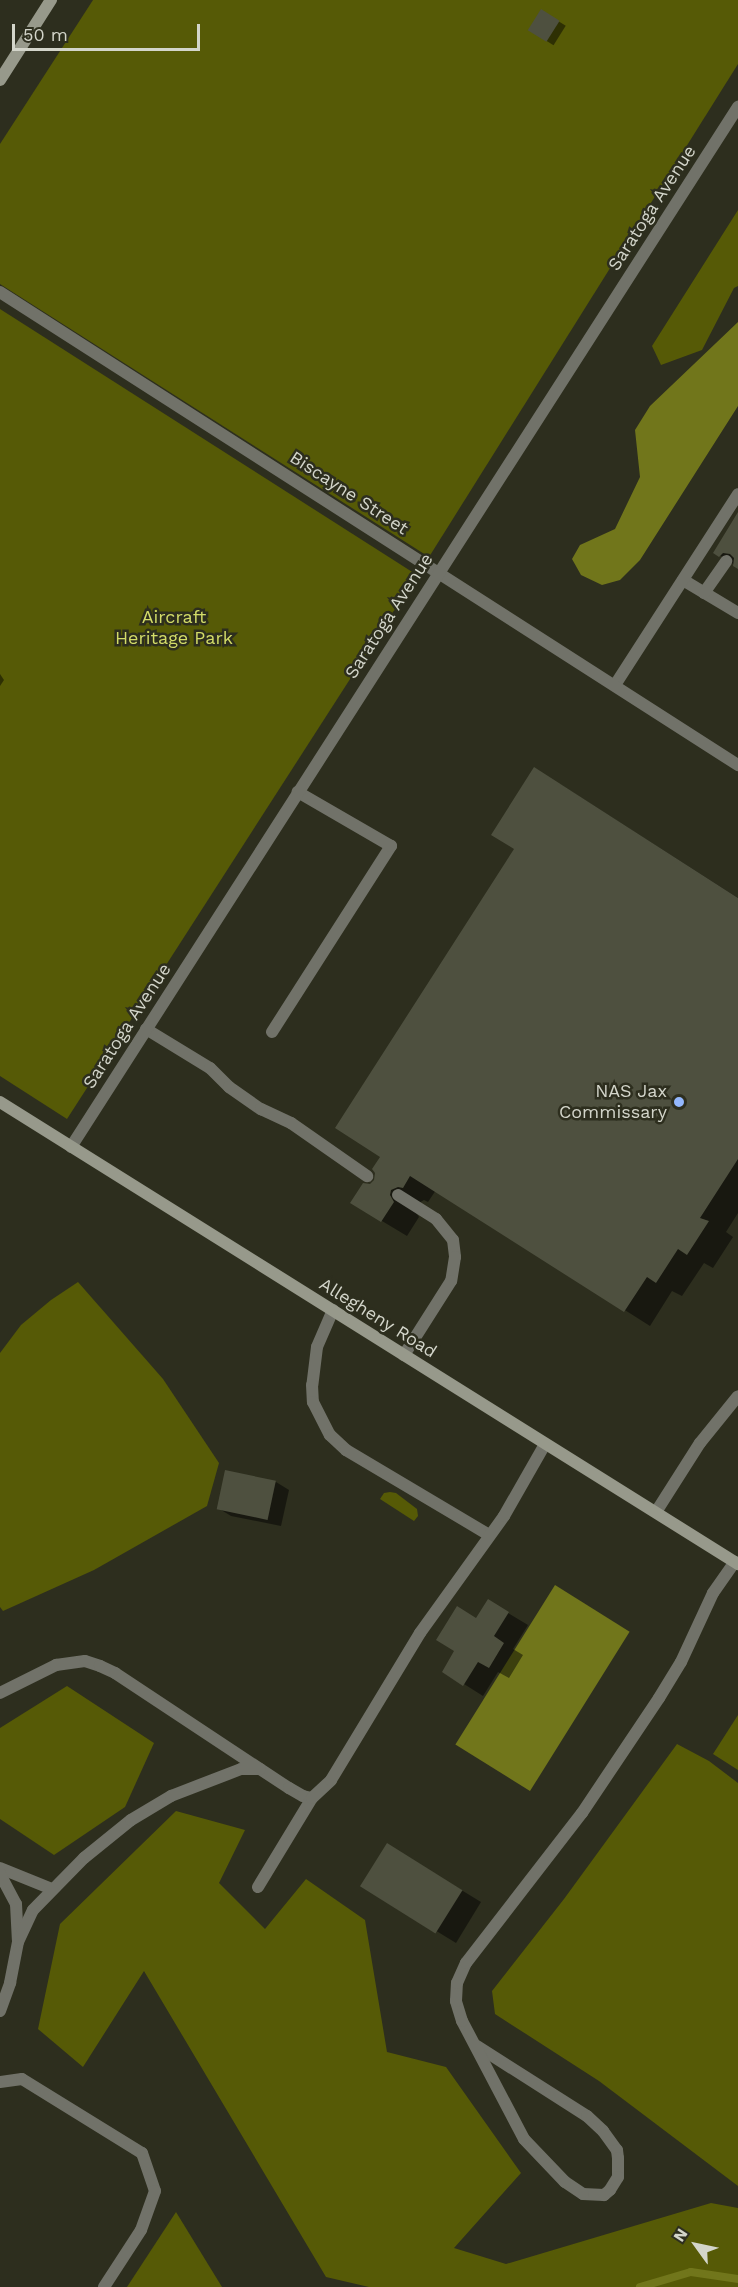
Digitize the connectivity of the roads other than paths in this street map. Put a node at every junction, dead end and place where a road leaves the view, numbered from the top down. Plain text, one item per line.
1 (51, 0) edge
2 (0, 80) edge
3 (738, 107) edge
4 (0, 292) edge
5 (738, 494) edge
6 (726, 561) dead end
7 (438, 573) junction
8 (683, 580) junction
9 (704, 593) junction
10 (737, 614) edge
11 (615, 685) junction
12 (738, 765) edge
13 (298, 792) junction
14 (147, 1029) junction
15 (272, 1032) dead end
16 (0, 1102) edge
17 (71, 1147) junction
18 (367, 1176) dead end
19 (398, 1195) dead end
20 (333, 1310) junction
21 (404, 1355) junction
22 (738, 1396) edge
23 (545, 1444) junction
24 (656, 1512) junction
25 (489, 1535) junction
26 (737, 1563) edge
27 (0, 1693) edge
28 (260, 1769) junction
29 (312, 1798) junction
30 (0, 1868) edge
31 (0, 1874) edge
32 (258, 1887) dead end
33 (52, 1889) junction
34 (18, 1941) junction
35 (0, 2011) edge
36 (477, 2046) junction
37 (0, 2082) edge
38 (104, 2287) edge

1 - 2 street
3 - 7 street, Saratoga Avenue
4 - 7 street, Biscayne Street
5 - 8 street
6 - 9 street
7 - 11 street, Biscayne Street
7 - 13 street, Saratoga Avenue
8 - 9 street
8 - 11 street
9 - 10 street
11 - 12 street, Biscayne Street
13 - 14 street, Saratoga Avenue
13 - 15 street
14 - 17 street, Saratoga Avenue
14 - 18 street
16 - 17 street, Allegheny Road
17 - 20 street, Allegheny Road
19 - 21 street
20 - 21 street, Allegheny Road
20 - 25 street
21 - 23 street, Allegheny Road
22 - 24 street
23 - 24 street, Allegheny Road
23 - 25 street
24 - 26 street, Allegheny Road
25 - 29 street
26 - 36 street
27 - 28 street
28 - 29 street
28 - 33 street
29 - 32 street
30 - 33 street
31 - 34 street
33 - 34 street
34 - 35 street
36 - 36 street
37 - 38 street

